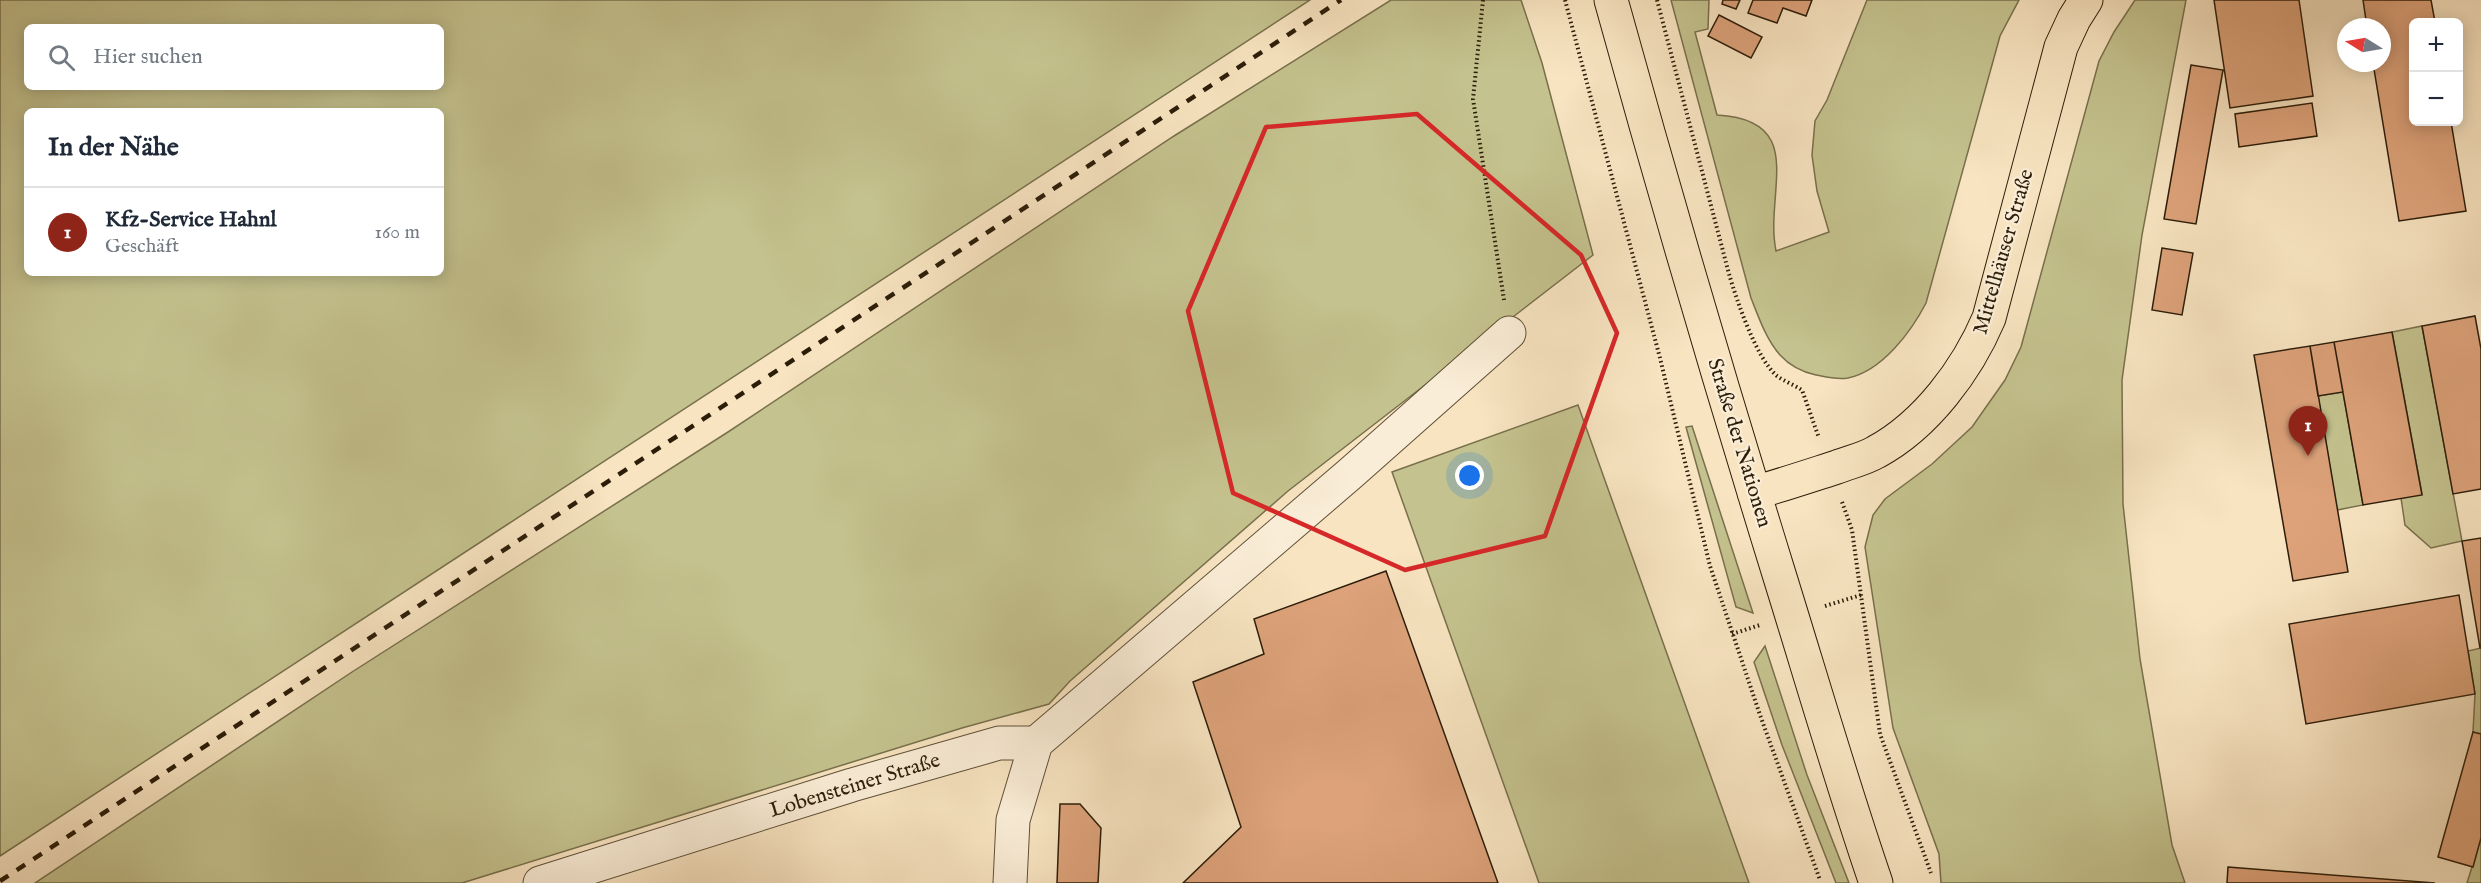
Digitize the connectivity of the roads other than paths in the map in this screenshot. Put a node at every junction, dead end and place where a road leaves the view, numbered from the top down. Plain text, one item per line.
1 (1611, 0) edge
2 (2086, 0) edge
3 (1509, 333) road end
4 (1754, 493) junction
5 (1036, 743) junction
6 (540, 883) edge
7 (1010, 883) edge
8 (1876, 883) edge

1 - 4 main road, Straße der Nationen
2 - 4 main road, Mittelhäuser Straße
3 - 5 street
4 - 8 main road, Straße der Nationen
5 - 6 street, Lobensteiner Straße
5 - 7 street

